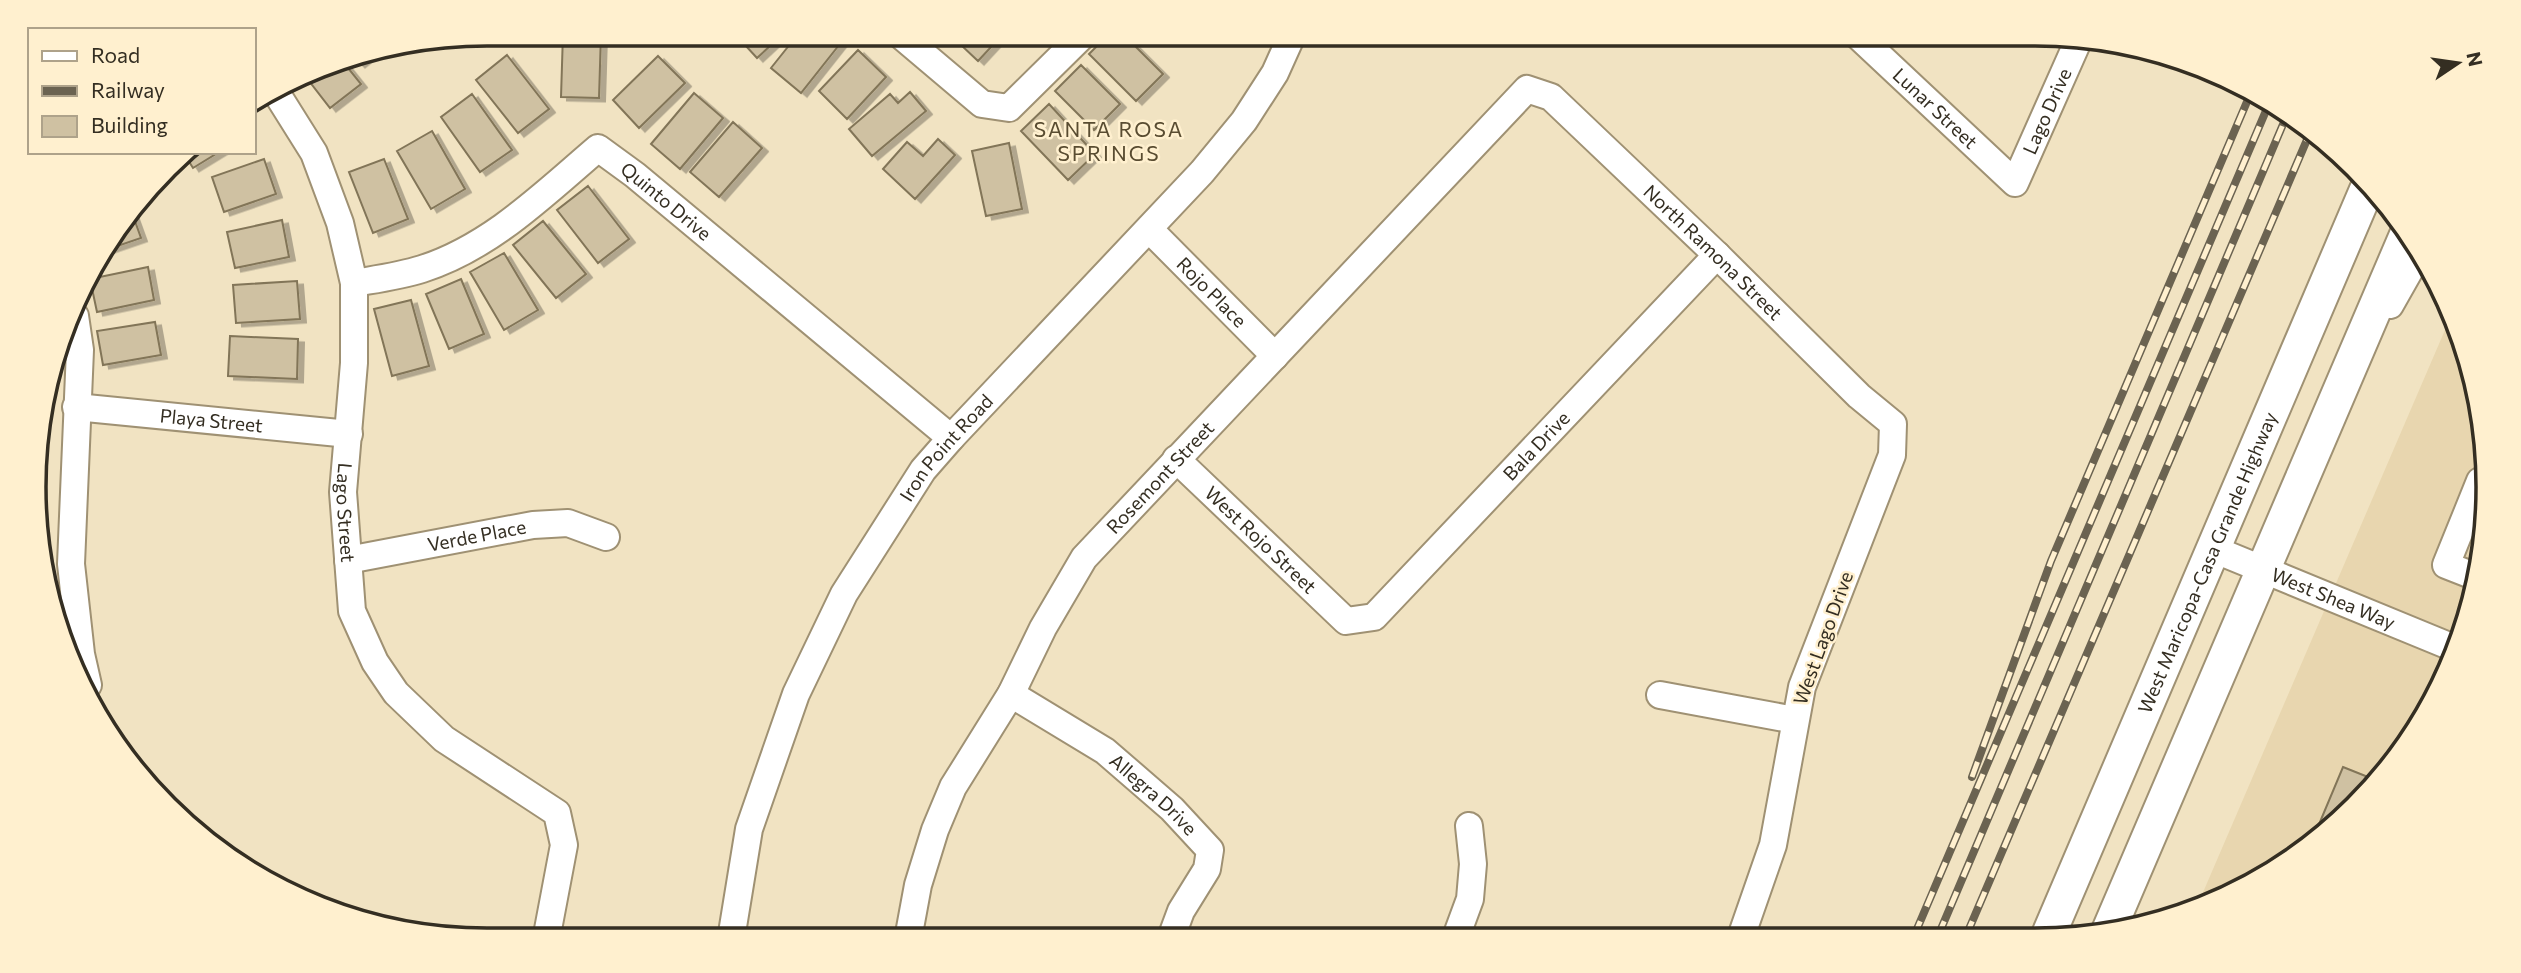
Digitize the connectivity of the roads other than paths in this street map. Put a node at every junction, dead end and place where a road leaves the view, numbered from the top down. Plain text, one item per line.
1 (913, 46) edge
2 (1072, 46) edge
3 (1287, 46) edge
4 (1869, 46) edge
5 (2075, 47) edge
6 (1527, 89) joint
7 (279, 98) edge
8 (2015, 183) joint
9 (2365, 194) edge
10 (1149, 229) junction
11 (2403, 244) edge
12 (1717, 255) junction
13 (2414, 263) edge
14 (354, 283) junction
15 (76, 325) edge
16 (2356, 352) junction
17 (1275, 356) junction
18 (76, 407) junction
19 (1894, 424) joint
20 (349, 434) junction
21 (951, 438) junction
22 (1176, 459) junction
23 (2476, 491) edge
24 (606, 537) dead end
25 (2213, 549) junction
26 (348, 560) junction
27 (2262, 569) junction
28 (2467, 573) edge
29 (1346, 621) joint
30 (2446, 645) edge
31 (84, 665) edge
32 (1011, 694) junction
33 (1660, 695) dead end
34 (1795, 720) junction
35 (1469, 825) dead end
36 (2113, 920) edge
37 (2052, 927) edge
38 (548, 928) edge
39 (733, 928) edge
40 (910, 928) edge
41 (1175, 928) edge
42 (1459, 928) edge
43 (1744, 928) edge

1 - 2 street
3 - 10 street, Iron Point Road
4 - 8 street, Lunar Street
5 - 8 street, Lago Drive
6 - 12 street, North Ramona Street
6 - 17 street, Rosemont Street
7 - 14 street, Lago Street
9 - 25 main road, West Maricopa-Casa Grande Highway
10 - 17 street, Rojo Place
10 - 21 street, Iron Point Road
11 - 16 main road
12 - 19 street, North Ramona Street
12 - 29 street, Bala Drive
13 - 16 street
14 - 20 street, Lago Street
14 - 21 street, Quinto Drive
15 - 18 street
16 - 27 main road
17 - 22 street, Rosemont Street
18 - 20 street, Playa Street
18 - 31 street
19 - 34 street, West Lago Drive
20 - 26 street, Lago Street
21 - 39 street, Iron Point Road
22 - 29 street, West Rojo Street
22 - 32 street, Rosemont Street
23 - 28 street
24 - 26 street, Verde Place
25 - 27 street, West Shea Way
25 - 37 main road, West Maricopa-Casa Grande Highway
26 - 38 street, Lago Street
27 - 30 street, West Shea Way
27 - 36 main road
32 - 40 street, Rosemont Street
32 - 41 street, Allegra Drive
33 - 34 street
34 - 43 street, West Lago Drive
35 - 42 street

